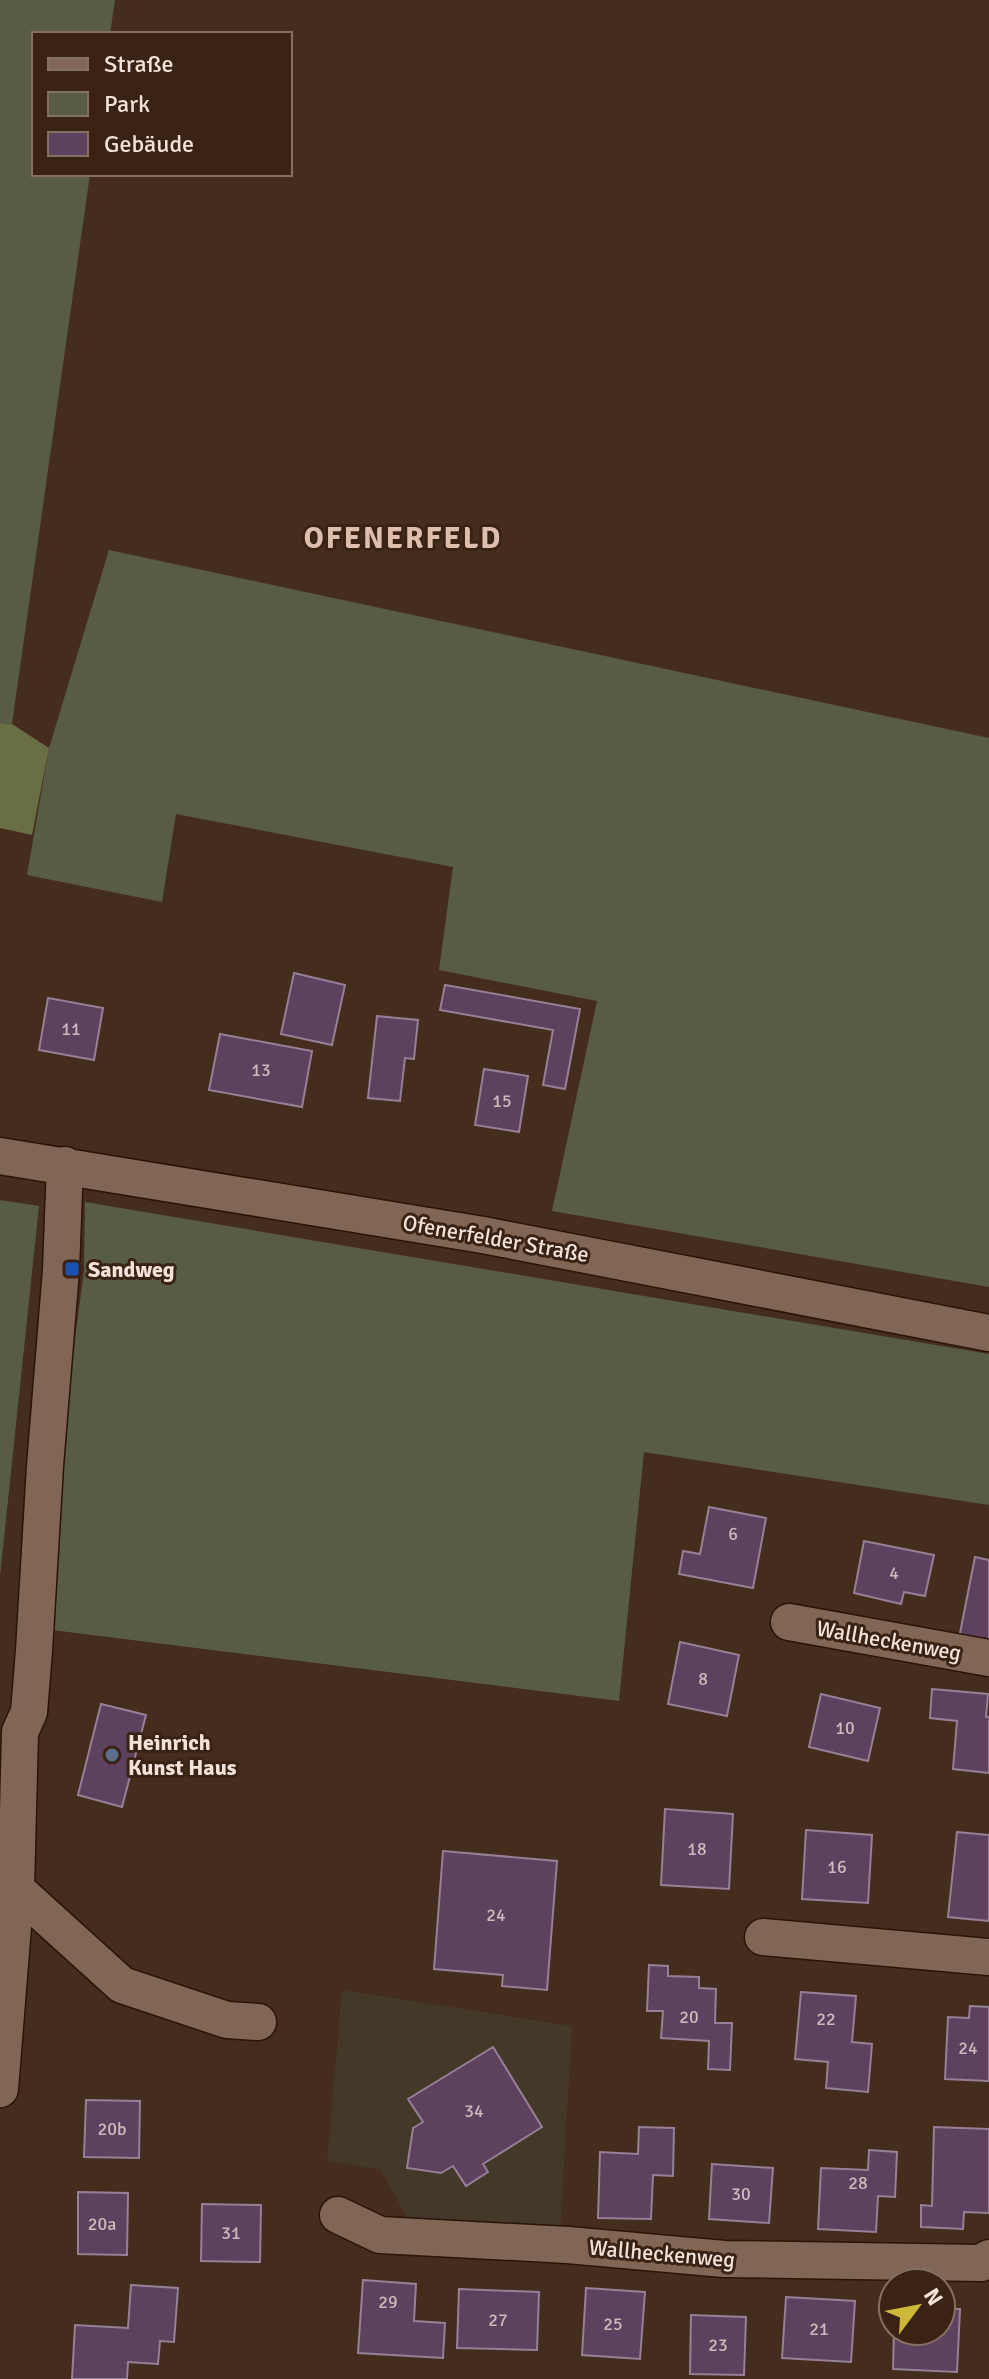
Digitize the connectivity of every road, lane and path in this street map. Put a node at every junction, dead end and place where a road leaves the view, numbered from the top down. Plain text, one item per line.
1 (0, 1156) edge
2 (65, 1165) junction
3 (989, 1333) edge
4 (789, 1622) dead end
5 (989, 1658) edge
6 (10, 1739) edge
7 (16, 1889) junction
8 (763, 1937) dead end
9 (989, 1957) edge
10 (258, 2022) dead end
11 (0, 2089) edge
12 (338, 2215) dead end
13 (989, 2258) edge

1 - 2 street, Ofenerfelder Straße
2 - 3 street, Ofenerfelder Straße
2 - 6 street
4 - 5 street, Wallheckenweg
6 - 7 street
7 - 10 street
7 - 11 street
8 - 9 street
12 - 13 street, Wallheckenweg

